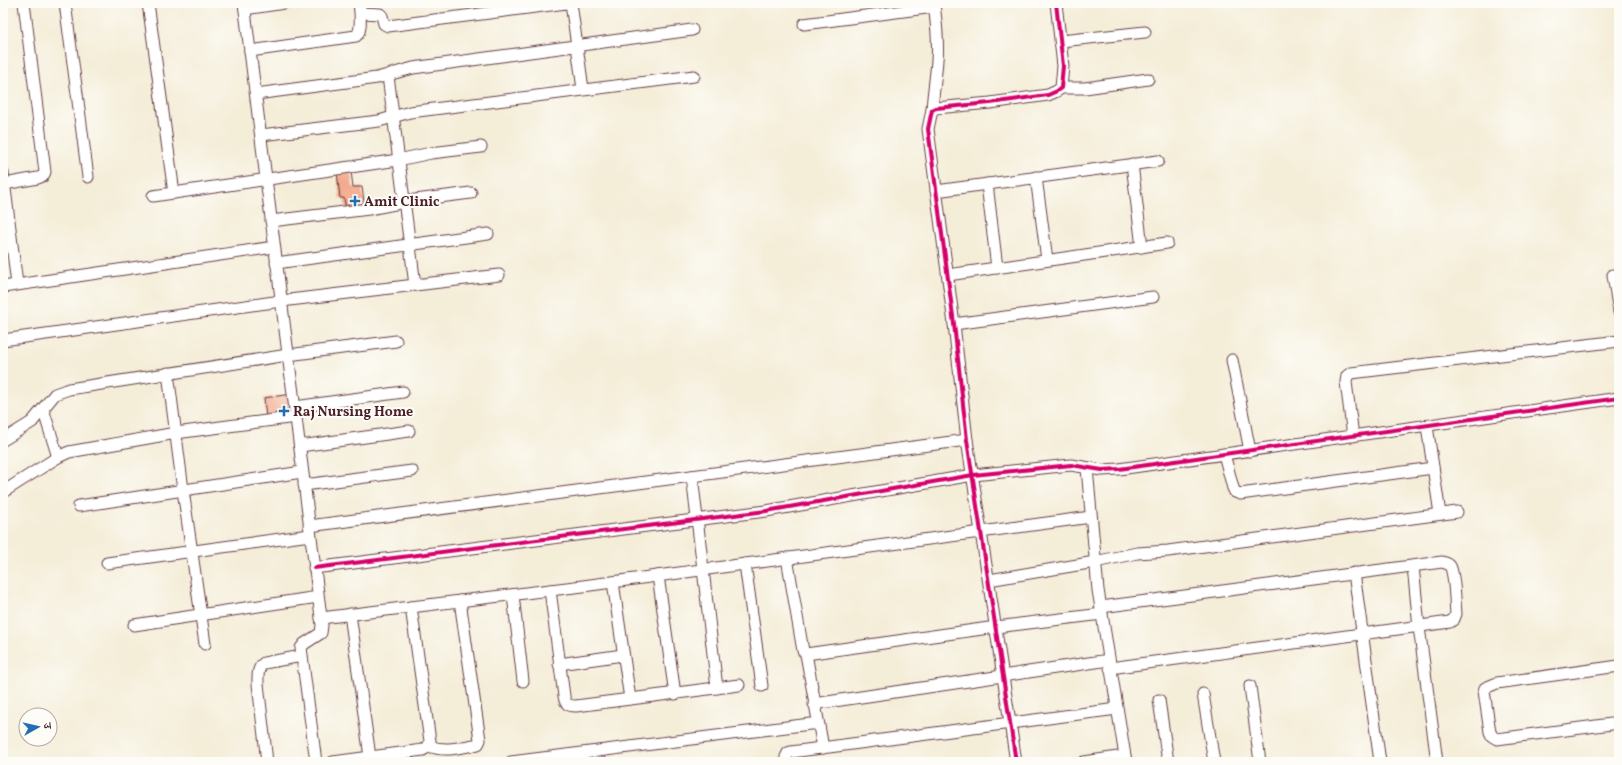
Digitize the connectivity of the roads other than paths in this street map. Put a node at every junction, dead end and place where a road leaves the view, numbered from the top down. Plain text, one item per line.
1 (24, 3) edge
2 (65, 3) edge
3 (148, 3) edge
4 (284, 3) edge
5 (566, 3) edge
6 (571, 3) edge
7 (1056, 3) edge
8 (934, 5) edge
9 (245, 6) edge
10 (359, 7) edge
11 (804, 24) dead end
12 (692, 30) dead end
13 (1145, 32) dead end
14 (1061, 41) junction
15 (577, 46) junction
16 (250, 51) junction
17 (388, 76) junction
18 (694, 76) dead end
19 (1148, 79) dead end
20 (1061, 88) junction
21 (582, 90) junction
22 (256, 94) junction
23 (932, 110) junction
24 (394, 116) junction
25 (260, 135) junction
26 (481, 147) dead end
27 (398, 160) junction
28 (1158, 161) dead end
29 (1132, 164) junction
30 (88, 177) dead end
31 (1036, 177) junction
32 (4, 179) edge
33 (266, 180) junction
34 (986, 184) junction
35 (936, 190) junction
36 (174, 193) junction
37 (471, 193) dead end
38 (153, 196) dead end
39 (404, 203) junction
40 (271, 221) junction
41 (488, 234) dead end
42 (1167, 243) dead end
43 (409, 245) junction
44 (274, 247) junction
45 (1142, 247) junction
46 (1047, 260) junction
47 (276, 263) junction
48 (997, 268) junction
49 (499, 275) dead end
50 (948, 275) junction
51 (1613, 275) dead end
52 (18, 284) junction
53 (415, 285) junction
54 (3, 286) edge
55 (1618, 294) edge
56 (1153, 297) dead end
57 (281, 301) junction
58 (1619, 312) edge
59 (954, 324) junction
60 (3, 340) edge
61 (396, 341) dead end
62 (1619, 341) edge
63 (288, 355) junction
64 (1232, 360) dead end
65 (168, 373) junction
66 (403, 392) dead end
67 (1619, 398) edge
68 (43, 409) junction
69 (296, 412) junction
70 (1427, 426) junction
71 (409, 431) dead end
72 (176, 433) junction
73 (1353, 436) junction
74 (3, 440) edge
75 (967, 440) junction
76 (300, 446) junction
77 (1250, 451) junction
78 (1224, 454) junction
79 (58, 457) junction
80 (1087, 468) junction
81 (1433, 468) junction
82 (412, 471) dead end
83 (302, 472) junction
84 (973, 475) junction
85 (692, 476) junction
86 (304, 485) junction
87 (183, 490) junction
88 (3, 492) edge
89 (79, 506) dead end
90 (1457, 512) dead end
91 (1440, 514) junction
92 (1091, 517) junction
93 (697, 520) junction
94 (309, 530) junction
95 (982, 531) junction
96 (192, 552) junction
97 (787, 558) junction
98 (1096, 562) junction
99 (107, 564) dead end
100 (745, 564) junction
101 (1413, 566) junction
102 (314, 568) junction
103 (703, 570) junction
104 (1354, 573) junction
105 (658, 576) junction
106 (989, 580) junction
107 (613, 582) junction
108 (550, 590) junction
109 (513, 595) junction
110 (318, 597) junction
111 (460, 601) junction
112 (411, 607) junction
113 (1101, 610) junction
114 (201, 614) junction
115 (350, 614) junction
116 (321, 618) junction
117 (134, 625) dead end
118 (1419, 627) junction
119 (996, 628) junction
120 (1363, 633) junction
121 (205, 644) dead end
122 (806, 654) junction
123 (623, 655) junction
124 (302, 656) junction
125 (559, 664) junction
126 (1110, 664) junction
127 (1619, 666) edge
128 (1004, 676) junction
129 (523, 681) dead end
130 (739, 685) dead end
131 (762, 686) dead end
132 (1250, 686) dead end
133 (717, 688) junction
134 (675, 694) junction
135 (1203, 694) dead end
136 (630, 700) junction
137 (1159, 700) dead end
138 (814, 704) junction
139 (1117, 709) junction
140 (818, 722) junction
141 (1011, 723) junction
142 (1619, 723) edge
143 (429, 746) junction
144 (823, 748) junction
145 (370, 757) junction
146 (1126, 759) edge
147 (267, 762) edge
148 (316, 762) edge
149 (333, 762) edge
150 (511, 762) edge
151 (787, 762) edge
152 (1016, 762) edge
153 (1084, 762) edge
154 (1168, 762) edge
155 (1214, 762) edge
156 (1260, 762) edge
157 (1380, 762) edge
158 (1437, 762) edge

1 - 32 street
2 - 30 street
3 - 36 street
4 - 9 street
5 - 10 street
6 - 15 street
7 - 14 street
8 - 11 street
8 - 23 street
9 - 16 street
10 - 16 street
12 - 15 street
13 - 14 street
14 - 20 street
15 - 17 street
15 - 21 street
16 - 22 street
17 - 22 street
17 - 24 street
18 - 21 street
19 - 20 street
20 - 23 street
21 - 24 street
22 - 25 street
23 - 35 street
24 - 25 street
24 - 27 street
25 - 33 street
26 - 27 street
27 - 33 street
27 - 39 street
28 - 29 street
29 - 31 street
29 - 45 street
31 - 34 street
31 - 46 street
32 - 52 street
33 - 36 street
33 - 40 street
34 - 35 street
34 - 48 street
35 - 50 street
36 - 38 street
37 - 39 street
39 - 40 street
39 - 43 street
40 - 44 street
41 - 43 street
42 - 45 street
43 - 47 street
43 - 53 street
44 - 47 street
44 - 52 street
45 - 46 street
46 - 48 street
47 - 57 street
48 - 50 street
49 - 53 street
50 - 59 street
51 - 55 street
52 - 54 street
53 - 57 street
55 - 58 street
56 - 59 street
57 - 60 street
57 - 63 street
59 - 75 street
61 - 63 street
62 - 73 street
63 - 65 street
63 - 69 street
64 - 77 street
65 - 68 street
65 - 72 street
66 - 69 street
67 - 70 street
68 - 74 street
68 - 79 street
69 - 72 street
69 - 76 street
70 - 73 street
70 - 81 street
71 - 76 street
72 - 79 street
72 - 87 street
73 - 77 street
75 - 84 street
75 - 85 street
76 - 83 street
77 - 78 street
78 - 80 street
78 - 81 street
79 - 88 street
80 - 84 street
80 - 92 street
81 - 91 street
82 - 86 street
83 - 86 street
83 - 87 street
84 - 93 street
84 - 95 street
85 - 93 street
85 - 94 street
86 - 94 street
87 - 89 street
87 - 96 street
90 - 91 street
91 - 98 street
92 - 95 street
92 - 98 street
93 - 102 street
93 - 103 street
94 - 96 street
94 - 102 street
95 - 97 street
95 - 106 street
96 - 99 street
96 - 114 street
97 - 100 street
97 - 122 street
98 - 106 street
98 - 113 street
100 - 103 street
100 - 131 street
101 - 104 street
101 - 118 street
101 - 118 street
102 - 110 street
103 - 105 street
103 - 133 street
104 - 113 street
104 - 120 street
105 - 107 street
105 - 134 street
106 - 119 street
107 - 108 street
107 - 123 street
108 - 109 street
108 - 125 street
109 - 111 street
109 - 129 street
110 - 114 street
110 - 116 street
111 - 112 street
111 - 143 street
112 - 115 street
112 - 143 street
113 - 119 street
113 - 126 street
114 - 117 street
114 - 121 street
115 - 116 street
115 - 145 street
116 - 124 street
118 - 120 street
118 - 158 street
119 - 122 street
119 - 128 street
120 - 126 street
120 - 157 street
122 - 138 street
123 - 125 street
123 - 136 street
124 - 147 street
124 - 148 street
125 - 136 street
126 - 128 street
126 - 139 street
127 - 142 street
128 - 138 street
128 - 141 street
130 - 133 street
132 - 156 street
133 - 134 street
134 - 136 street
135 - 155 street
137 - 154 street
138 - 140 street
139 - 141 street
139 - 146 street
140 - 144 street
140 - 150 street
141 - 144 street
141 - 152 street
143 - 145 street
144 - 151 street
145 - 149 street
146 - 153 street

